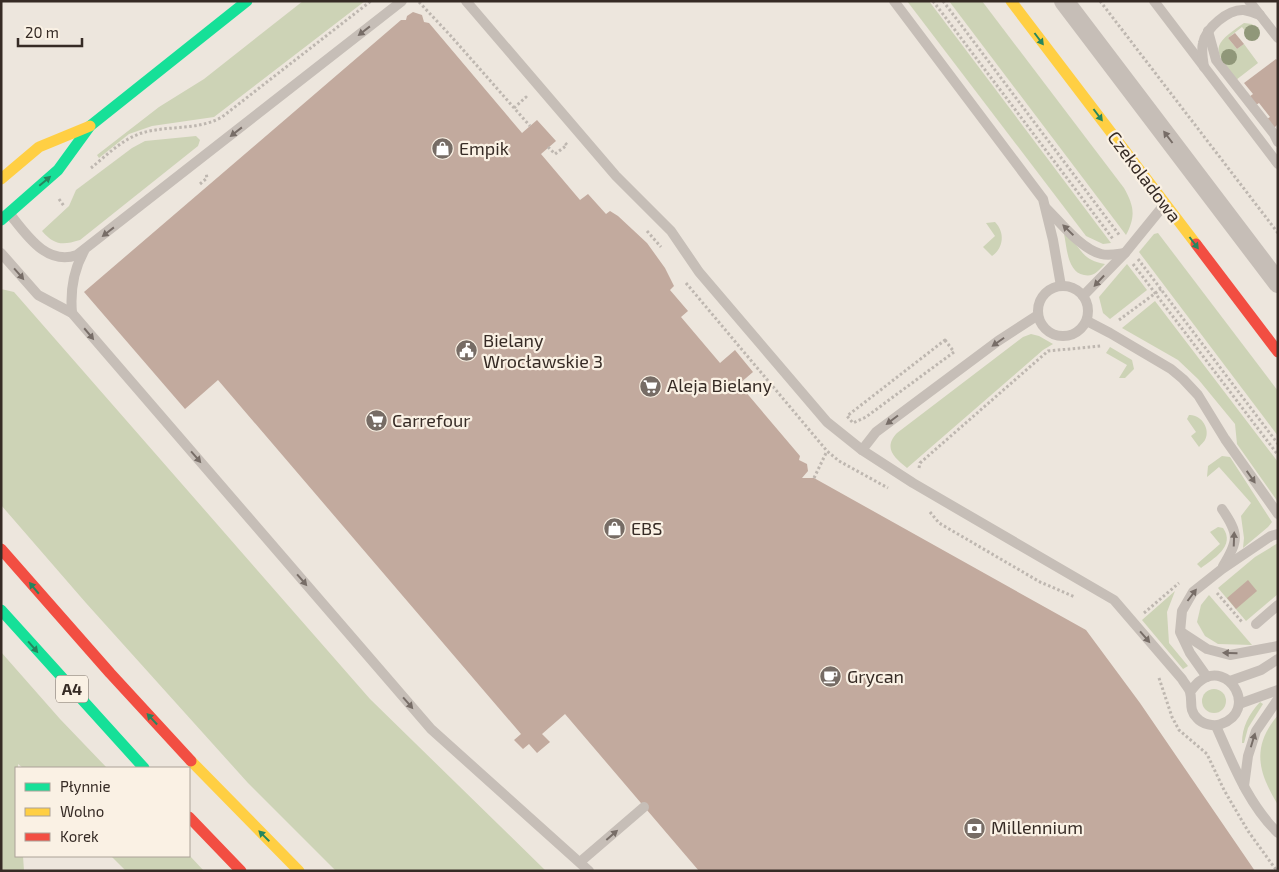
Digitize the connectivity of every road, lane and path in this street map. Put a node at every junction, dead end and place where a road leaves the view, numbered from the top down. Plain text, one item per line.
1 (247, 1) edge
2 (372, 1) edge
3 (402, 1) edge
4 (466, 1) edge
5 (894, 1) edge
6 (932, 1) edge
7 (943, 1) edge
8 (1011, 1) edge
9 (1064, 1) edge
10 (1100, 1) edge
11 (1249, 1) edge
12 (419, 2) edge
13 (1160, 3) edge
14 (1260, 14) junction
15 (1208, 31) junction
16 (1278, 38) edge
17 (1204, 68) junction
18 (532, 104) dead end
19 (514, 108) junction
20 (90, 126) junction
21 (530, 126) dead end
22 (561, 138) dead end
23 (1278, 142) edge
24 (548, 147) dead end
25 (1278, 164) edge
26 (86, 172) dead end
27 (1, 179) edge
28 (62, 194) dead end
29 (57, 198) dead end
30 (1165, 204) junction
31 (1046, 208) junction
32 (4, 214) edge
33 (1278, 233) edge
34 (1115, 242) dead end
35 (1127, 250) junction
36 (84, 251) junction
37 (1, 253) edge
38 (1132, 262) dead end
39 (1278, 283) edge
40 (1062, 286) junction
41 (1160, 289) junction
42 (1155, 293) junction
43 (1083, 296) junction
44 (72, 313) junction
45 (1038, 315) junction
46 (1087, 322) junction
47 (1116, 323) dead end
48 (1103, 343) dead end
49 (1278, 352) edge
50 (853, 423) joint
51 (1278, 444) edge
52 (862, 450) junction
53 (827, 451) dead end
54 (1278, 455) edge
55 (918, 474) dead end
56 (814, 478) dead end
57 (1222, 509) dead end
58 (1278, 514) edge
59 (1278, 534) edge
60 (1, 549) edge
61 (1222, 569) junction
62 (1181, 581) dead end
63 (1278, 605) edge
64 (1, 610) edge
65 (1136, 616) dead end
66 (1256, 624) dead end
67 (1180, 632) junction
68 (1278, 646) edge
69 (1278, 658) edge
70 (1207, 677) junction
71 (1230, 681) junction
72 (1278, 690) edge
73 (1190, 692) junction
74 (1278, 699) edge
75 (1239, 704) junction
76 (1216, 726) junction
77 (143, 767) edge
78 (1244, 787) junction
79 (644, 807) dead end
80 (190, 818) edge
81 (1278, 833) edge
82 (580, 862) junction
83 (241, 871) edge
84 (299, 871) edge
85 (589, 871) edge

1 - 20 main road
2 - 26 path
3 -> 36 lane
4 - 52 lane
5 - 31 lane
6 - 34 path
7 - 35 path
8 -> 30 main road, Czekoladowa
39 -> 9 street
10 - 33 path
11 - 14 lane
12 - 19 path
13 - 17 lane
14 - 15 lane
14 - 16 lane
15 - 17 lane
15 - 23 lane
17 - 25 lane
18 - 19 path
19 - 21 path
20 - 27 main road
32 -> 20 main road
22 - 24 path
28 - 29 path
30 - 35 lane
30 -> 49 main road, Czekoladowa
35 -> 31 lane
31 - 40 lane
32 - 36 lane
35 - 41 path
35 -> 43 lane
36 - 44 lane
37 -> 44 lane
38 - 42 path
40 - 43 lane
40 - 45 lane
41 - 42 path
41 - 51 path
42 - 47 path
42 - 54 path
43 - 46 lane
44 -> 82 lane
45 - 46 lane
45 -> 52 lane
46 -> 58 lane
48 - 55 path
50 - 50 path
52 -> 73 lane
53 - 56 path
61 -> 57 lane
59 - 61 lane
84 -> 60 main road, A4
67 -> 61 lane
62 - 65 path
63 - 66 lane
64 -> 77 main road, A4
68 -> 67 lane
67 - 70 lane
69 - 71 lane
70 - 71 lane
70 - 73 lane
71 - 75 lane
72 - 75 lane
73 - 76 lane
78 -> 74 lane
75 - 76 lane
76 - 78 lane
78 - 81 lane
82 -> 79 lane
80 - 83 main road
82 - 85 lane

